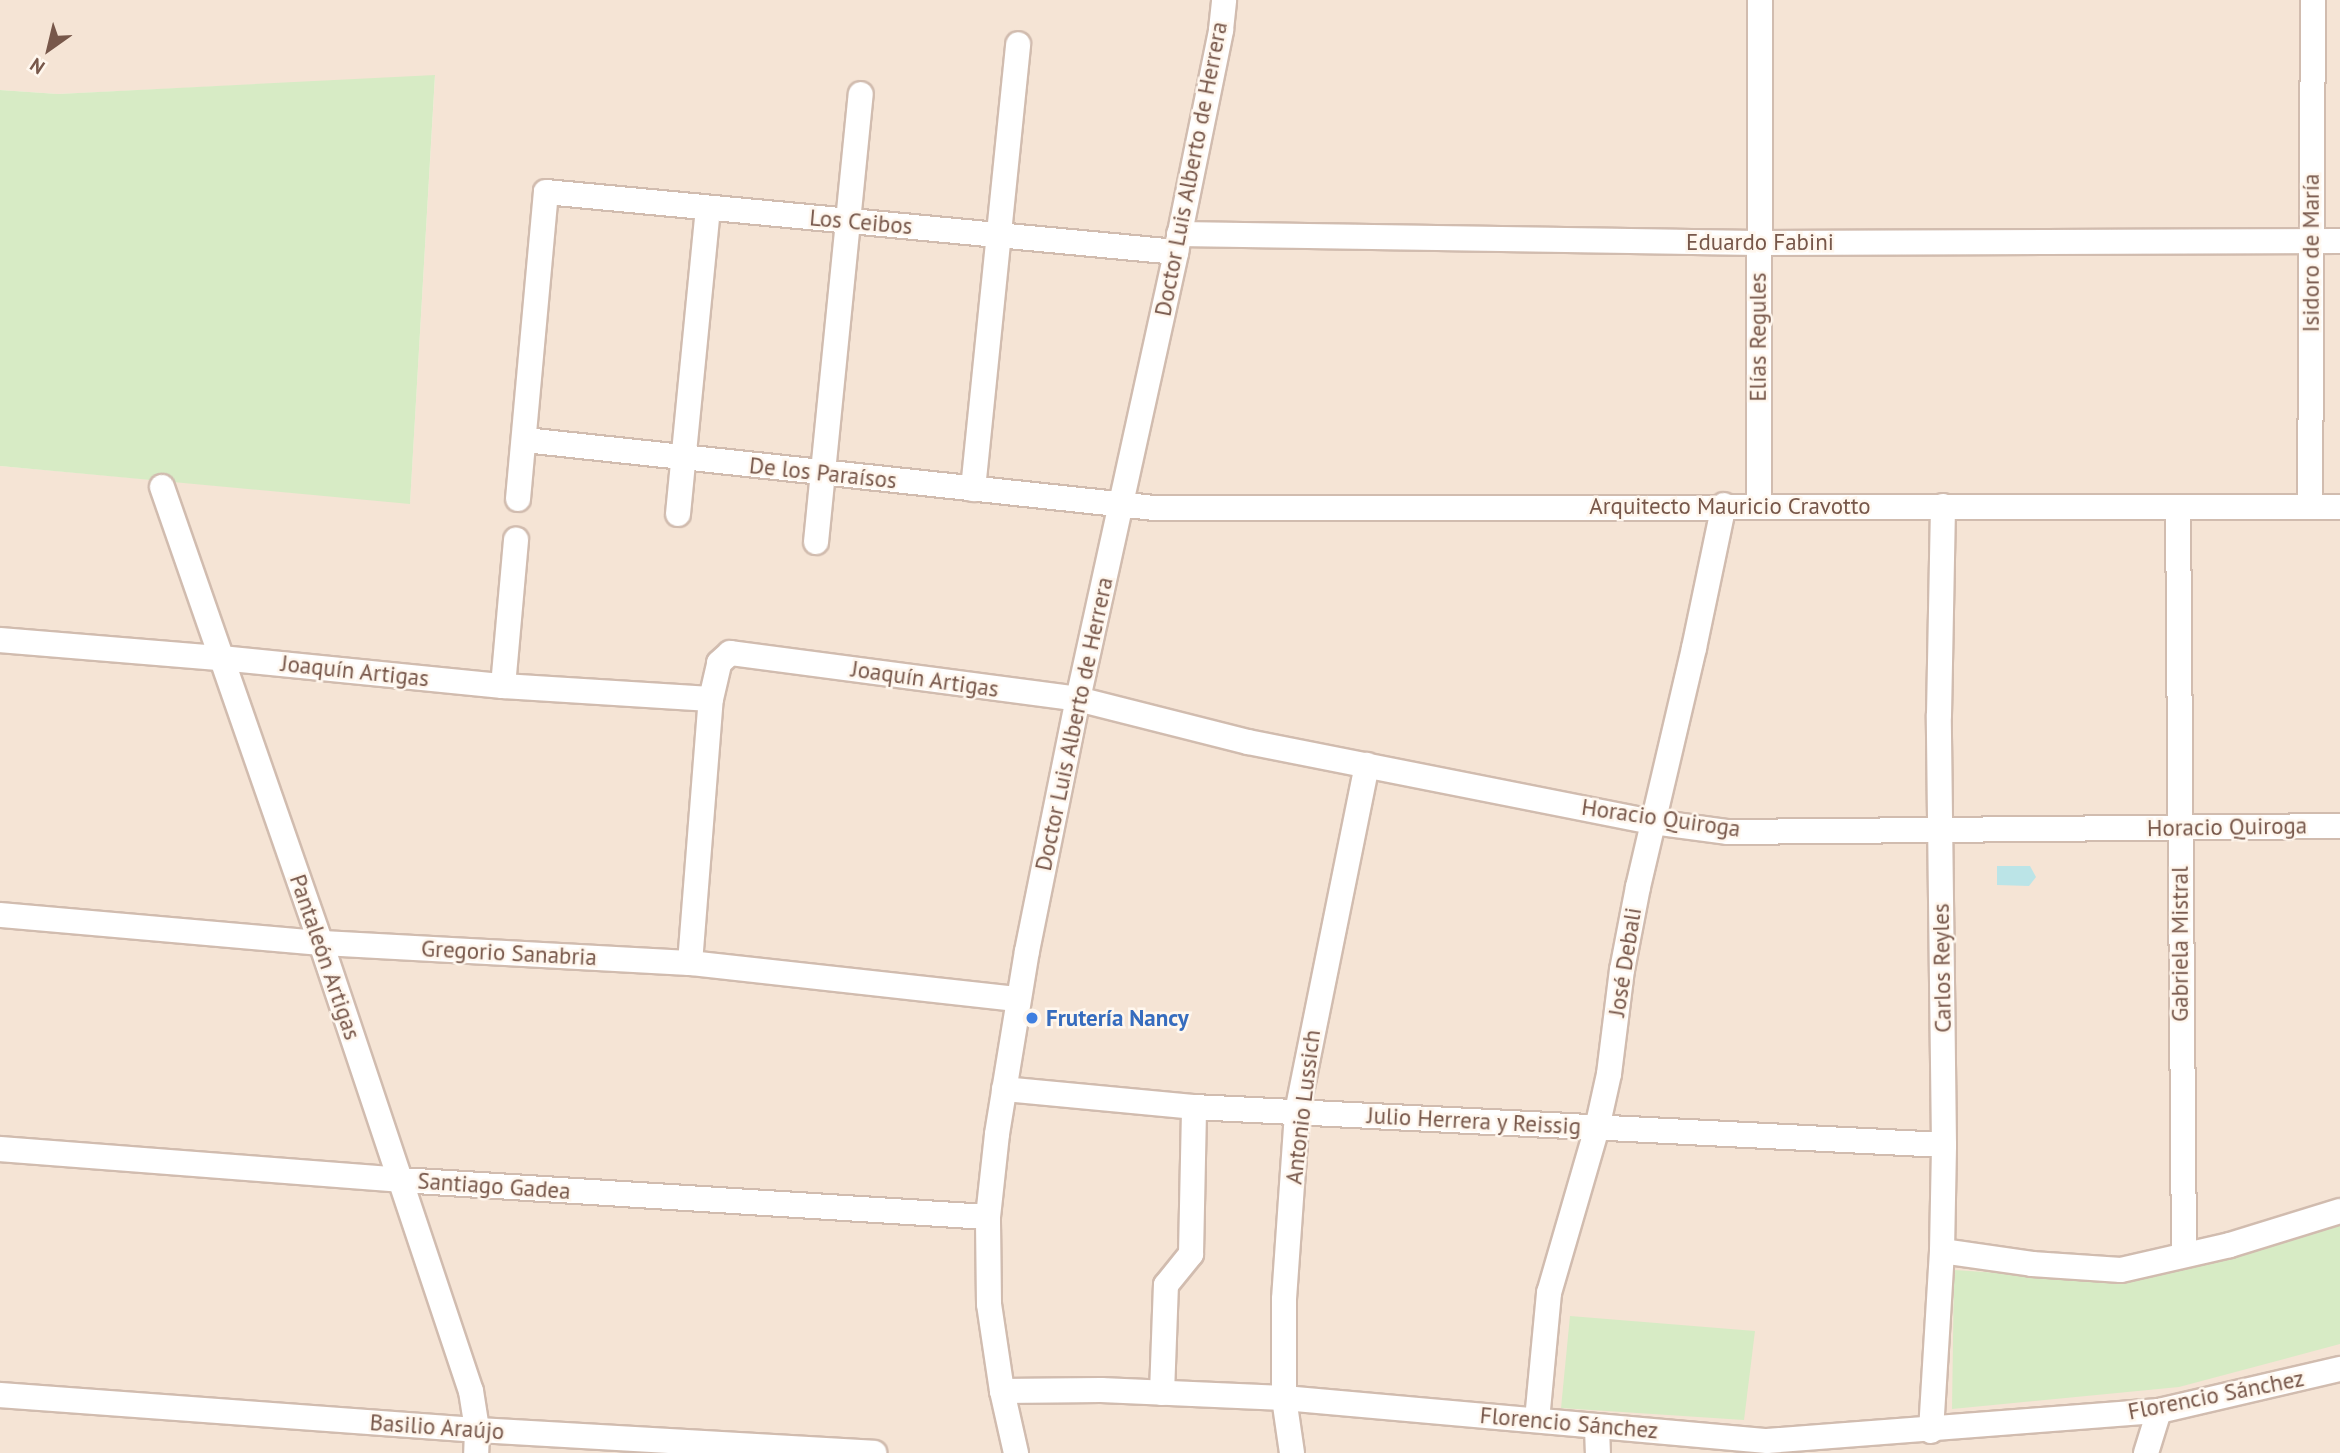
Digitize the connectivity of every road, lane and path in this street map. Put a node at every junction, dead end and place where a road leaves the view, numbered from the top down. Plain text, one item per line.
1 (1224, 0) edge
2 (1760, 0) edge
3 (2313, 0) edge
4 (1018, 44) dead end
5 (861, 94) dead end
6 (708, 208) junction
7 (849, 221) junction
8 (997, 235) junction
9 (2311, 241) junction
10 (2340, 241) edge
11 (1178, 243) junction
12 (1758, 243) junction
13 (525, 440) junction
14 (683, 457) junction
15 (824, 473) junction
16 (162, 487) dead end
17 (973, 489) junction
18 (518, 499) dead end
19 (1121, 505) junction
20 (1724, 505) junction
21 (1759, 505) junction
22 (1943, 506) junction
23 (2178, 507) junction
24 (2310, 507) junction
25 (2340, 507) edge
26 (678, 514) dead end
27 (516, 540) dead end
28 (817, 541) dead end
29 (0, 640) edge
30 (221, 657) junction
31 (503, 686) junction
32 (711, 699) junction
33 (1078, 699) junction
34 (1367, 765) junction
35 (1653, 822) junction
36 (2340, 825) edge
37 (2180, 827) junction
38 (1940, 830) junction
39 (0, 915) edge
40 (321, 943) junction
41 (690, 963) junction
42 (1018, 999) junction
43 (1004, 1089) junction
44 (1194, 1107) junction
45 (1297, 1112) junction
46 (1597, 1128) junction
47 (1944, 1145) junction
48 (0, 1149) edge
49 (401, 1180) junction
50 (2340, 1211) edge
51 (988, 1217) junction
52 (1942, 1251) junction
53 (2184, 1255) junction
54 (2340, 1369) edge
55 (1002, 1391) junction
56 (1163, 1393) junction
57 (0, 1395) edge
58 (1284, 1398) junction
59 (2159, 1411) junction
60 (1537, 1420) junction
61 (1597, 1427) junction
62 (1931, 1431) junction
63 (476, 1442) edge
64 (874, 1453) edge
65 (1016, 1453) edge
66 (1292, 1453) edge
67 (1598, 1453) edge
68 (2146, 1453) edge

1 - 11 street, Doctor Luis Alberto de Herrera
2 - 12 street, Elías Regules
3 - 9 street, Isidoro de María
4 - 8 street
5 - 7 street
6 - 7 street, Los Ceibos
6 - 13 street, Los Ceibos
6 - 14 street
7 - 8 street, Los Ceibos
7 - 15 street
8 - 11 street, Los Ceibos
8 - 17 street
9 - 10 street, Eduardo Fabini
9 - 12 street, Eduardo Fabini
9 - 24 street, Isidoro de María
11 - 12 street, Eduardo Fabini
11 - 19 street, Doctor Luis Alberto de Herrera
12 - 21 street, Elías Regules
13 - 14 street, De los Paraísos
13 - 18 street
14 - 15 street, De los Paraísos
14 - 26 street
15 - 17 street, De los Paraísos
15 - 28 street
16 - 30 street, Pantaleón Artigas
17 - 19 street, De los Paraísos
19 - 20 street, Arquitecto Mauricio Cravotto
19 - 33 street, Doctor Luis Alberto de Herrera
20 - 21 street, Arquitecto Mauricio Cravotto
20 - 35 street, José Debali
21 - 22 street, Arquitecto Mauricio Cravotto
22 - 23 street, Arquitecto Mauricio Cravotto
22 - 38 street, Carlos Reyles
23 - 24 street, Arquitecto Mauricio Cravotto
23 - 37 street, Gabriela Mistral
24 - 25 street, Arquitecto Mauricio Cravotto
27 - 31 street
29 - 30 street, Joaquín Artigas
30 - 31 street, Joaquín Artigas
30 - 40 street, Pantaleón Artigas
31 - 32 street, Joaquín Artigas
32 - 33 street, Joaquín Artigas
32 - 41 street
33 - 34 street, Horacio Quiroga
33 - 42 street, Doctor Luis Alberto de Herrera
34 - 35 street, Horacio Quiroga
34 - 45 street, Antonio Lussich
35 - 38 street, Horacio Quiroga
35 - 46 street, José Debali
36 - 37 street, Horacio Quiroga
37 - 38 street, Horacio Quiroga
37 - 53 street, Gabriela Mistral
38 - 47 street, Carlos Reyles
39 - 40 street, Gregorio Sanabria
40 - 41 street, Gregorio Sanabria
40 - 49 street, Pantaleón Artigas
41 - 42 street, Gregorio Sanabria
42 - 43 street, Doctor Luis Alberto de Herrera
43 - 44 street, Julio Herrera y Reissig
43 - 51 street, Doctor Luis Alberto de Herrera
44 - 45 street, Julio Herrera y Reissig
44 - 56 street
45 - 46 street, Julio Herrera y Reissig
45 - 58 street, Antonio Lussich
46 - 47 street, Julio Herrera y Reissig
46 - 60 street, José Debali
47 - 52 street, Carlos Reyles
48 - 49 street, Santiago Gadea
49 - 51 street, Santiago Gadea
49 - 63 street, Pantaleón Artigas
50 - 53 street
51 - 55 street, Doctor Luis Alberto de Herrera
52 - 53 street
52 - 62 street, Carlos Reyles
54 - 59 street, Florencio Sánchez
55 - 56 street, Florencio Sánchez
55 - 65 street, Doctor Luis Alberto de Herrera
56 - 58 street, Florencio Sánchez
57 - 63 street, Basilio Araújo
58 - 60 street, Florencio Sánchez
58 - 66 street, Antonio Lussich
59 - 62 street, Florencio Sánchez
59 - 68 street
60 - 61 street, Florencio Sánchez
61 - 62 street, Florencio Sánchez
61 - 67 street
63 - 64 street, Basilio Araújo

